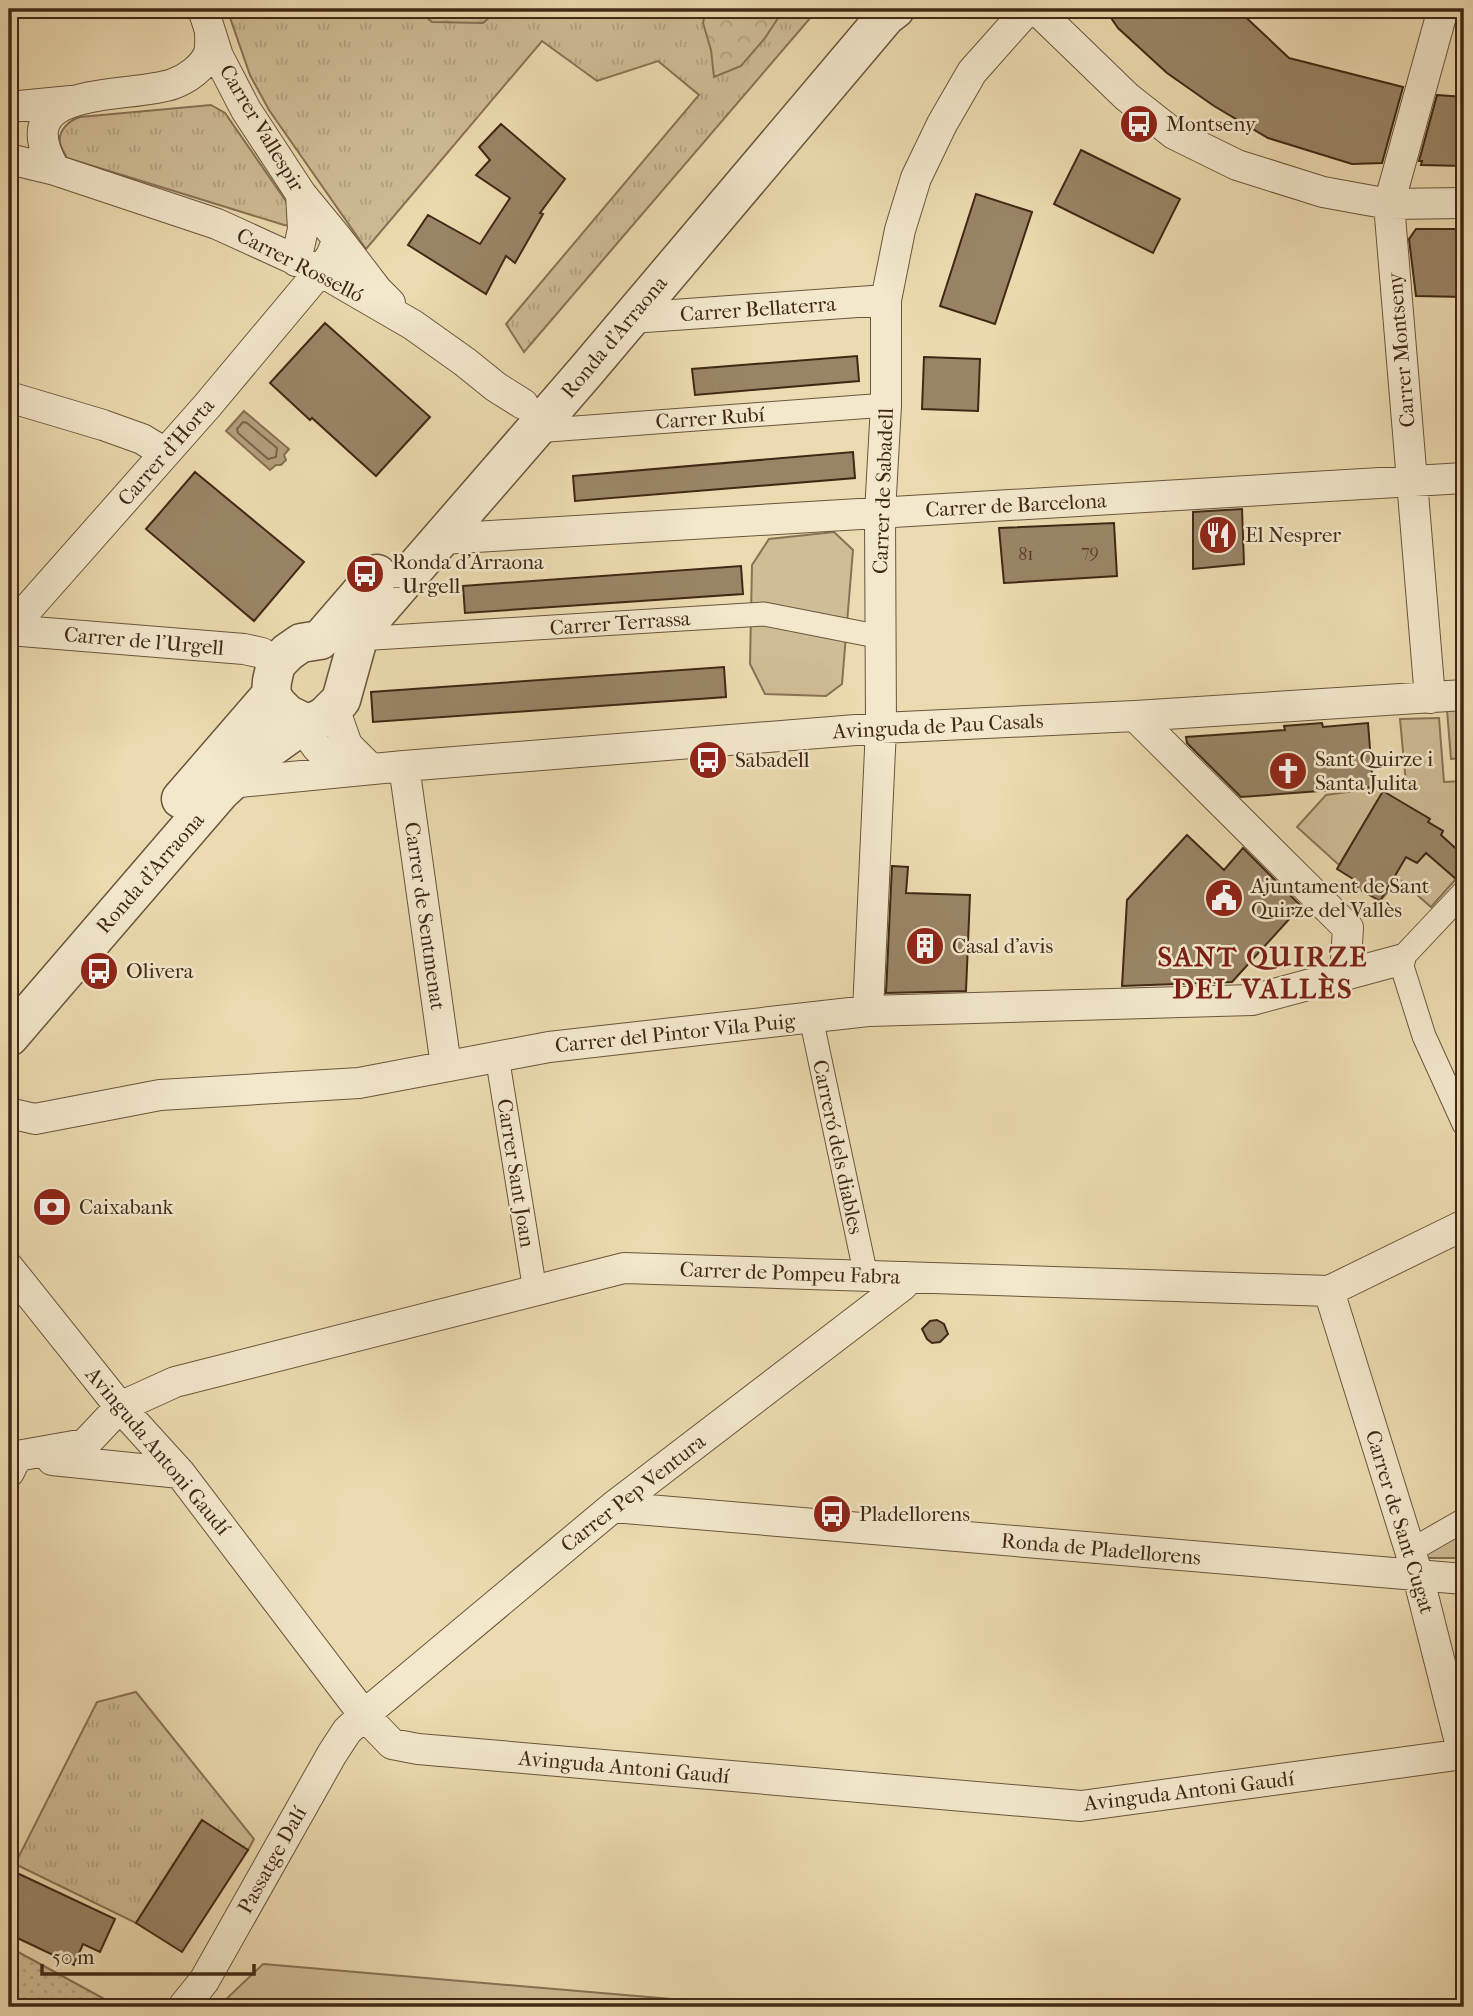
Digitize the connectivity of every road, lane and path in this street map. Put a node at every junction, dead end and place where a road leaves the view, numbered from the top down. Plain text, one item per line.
1 (860, 9) edge
2 (895, 9) edge
3 (1028, 9) edge
4 (1036, 9) edge
5 (1443, 9) edge
6 (206, 20) edge
7 (71, 101) junction
8 (9, 107) edge
9 (9, 159) edge
10 (54, 170) junction
11 (301, 194) junction
12 (1464, 203) edge
13 (1389, 204) junction
14 (338, 239) junction
15 (308, 266) junction
16 (886, 300) junction
17 (631, 318) junction
18 (413, 326) junction
19 (9, 397) edge
20 (886, 405) junction
21 (529, 417) junction
22 (166, 453) junction
23 (1464, 478) edge
24 (1412, 481) junction
25 (880, 513) junction
26 (442, 538) junction
27 (9, 630) edge
28 (881, 637) junction
29 (320, 640) junction
30 (353, 656) junction
31 (274, 680) junction
32 (1464, 695) edge
33 (1430, 698) junction
34 (319, 716) junction
35 (1135, 716) junction
36 (881, 728) junction
37 (404, 766) junction
38 (371, 769) junction
39 (229, 783) junction
40 (1464, 892) edge
41 (1400, 960) junction
42 (1345, 975) junction
43 (9, 998) edge
44 (867, 1011) junction
45 (811, 1018) junction
46 (9, 1037) edge
47 (497, 1056) junction
48 (446, 1066) junction
49 (9, 1112) edge
50 (1464, 1124) edge
51 (1464, 1225) edge
52 (9, 1268) edge
53 (866, 1276) junction
54 (906, 1277) junction
55 (535, 1291) junction
56 (1329, 1291) junction
57 (120, 1407) junction
58 (11, 1461) edge
59 (180, 1473) junction
60 (612, 1507) junction
61 (1464, 1520) edge
62 (1414, 1563) junction
63 (1464, 1579) edge
64 (364, 1714) junction
65 (1463, 1754) edge
66 (183, 2007) edge

1 - 21 street, Ronda d'Arraona
2 - 17 street, Ronda d'Arraona
3 - 16 street, Carrer de Sabadell
4 - 13 street
5 - 13 street, Carrer Montseny
6 - 7 street
6 - 11 street, Carrer Vallespir
7 - 8 street
7 - 10 street
9 - 10 street, Carrer Rosselló
10 - 15 street, Carrer Rosselló
11 - 14 street, Carrer Vallespir
11 - 15 street, Carrer d'Horta
12 - 13 street
13 - 24 street, Carrer Montseny
14 - 15 street
14 - 18 street, Carrer Vallespir
15 - 18 street, Carrer Rosselló
15 - 22 street, Carrer d'Horta
16 - 17 street, Carrer Bellaterra
16 - 20 street, Carrer de Sabadell
17 - 21 street, Ronda d'Arraona
18 - 21 street, Carrer Rosselló
19 - 22 street
20 - 21 street, Carrer Rubí
20 - 25 street, Carrer de Sabadell
21 - 26 street, Ronda d'Arraona
21 - 29 street, Ronda d'Arraona
22 - 27 street, Carrer d'Horta
23 - 24 street, Carrer de Barcelona
24 - 25 street, Carrer de Barcelona
24 - 33 street, Carrer Montseny
25 - 26 street, Carrer de Barcelona
25 - 28 street, Carrer de Sabadell
26 - 30 street, Ronda d'Arraona
27 - 31 street, Carrer de l'Urgell
28 - 30 street, Carrer Terrassa
28 - 36 street, Carrer de Sabadell
29 - 30 street
29 - 31 street, Ronda d'Arraona
30 - 34 street, Ronda d'Arraona
31 - 34 street
31 - 43 street, Ronda d'Arraona
32 - 33 street, Avinguda de Pau Casals
33 - 35 street, Avinguda de Pau Casals
34 - 38 street
34 - 39 street, Ronda d'Arraona
35 - 36 street, Avinguda de Pau Casals
35 - 42 street
36 - 37 street, Avinguda de Pau Casals
36 - 44 street, Carrer de Sabadell
37 - 38 street, Avinguda de Pau Casals
37 - 48 street, Carrer de Sentmenat
38 - 39 street, Avinguda de Pau Casals
39 - 46 street, Ronda d'Arraona
40 - 41 street
41 - 42 street, Carrer del Pintor Vila Puig
41 - 50 street
42 - 44 street, Carrer del Pintor Vila Puig
44 - 45 street, Carrer del Pintor Vila Puig
45 - 47 street, Carrer del Pintor Vila Puig
45 - 53 street, Carreró dels diables
47 - 48 street, Carrer del Pintor Vila Puig
47 - 55 street, Carrer Sant Joan
48 - 49 street, Carrer del Pintor Vila Puig
51 - 56 street, Carrer de Pompeu Fabra
52 - 57 street, Avinguda Antoni Gaudí
53 - 54 street, Carrer de Pompeu Fabra
53 - 55 street, Carrer de Pompeu Fabra
54 - 56 street, Carrer de Pompeu Fabra
54 - 60 street, Carrer Pep Ventura
55 - 57 street, Carrer de Pompeu Fabra
56 - 62 street, Carrer de Sant Cugat
57 - 58 street
57 - 59 street, Avinguda Antoni Gaudí
58 - 59 street
59 - 64 street, Avinguda Antoni Gaudí
60 - 62 street, Ronda de Pladellorens
60 - 64 street, Carrer Pep Ventura
61 - 62 street
62 - 63 street, Ronda de Pladellorens
62 - 65 street, Carrer de Sant Cugat
64 - 65 street, Avinguda Antoni Gaudí
64 - 66 street, Passatge Dalí

